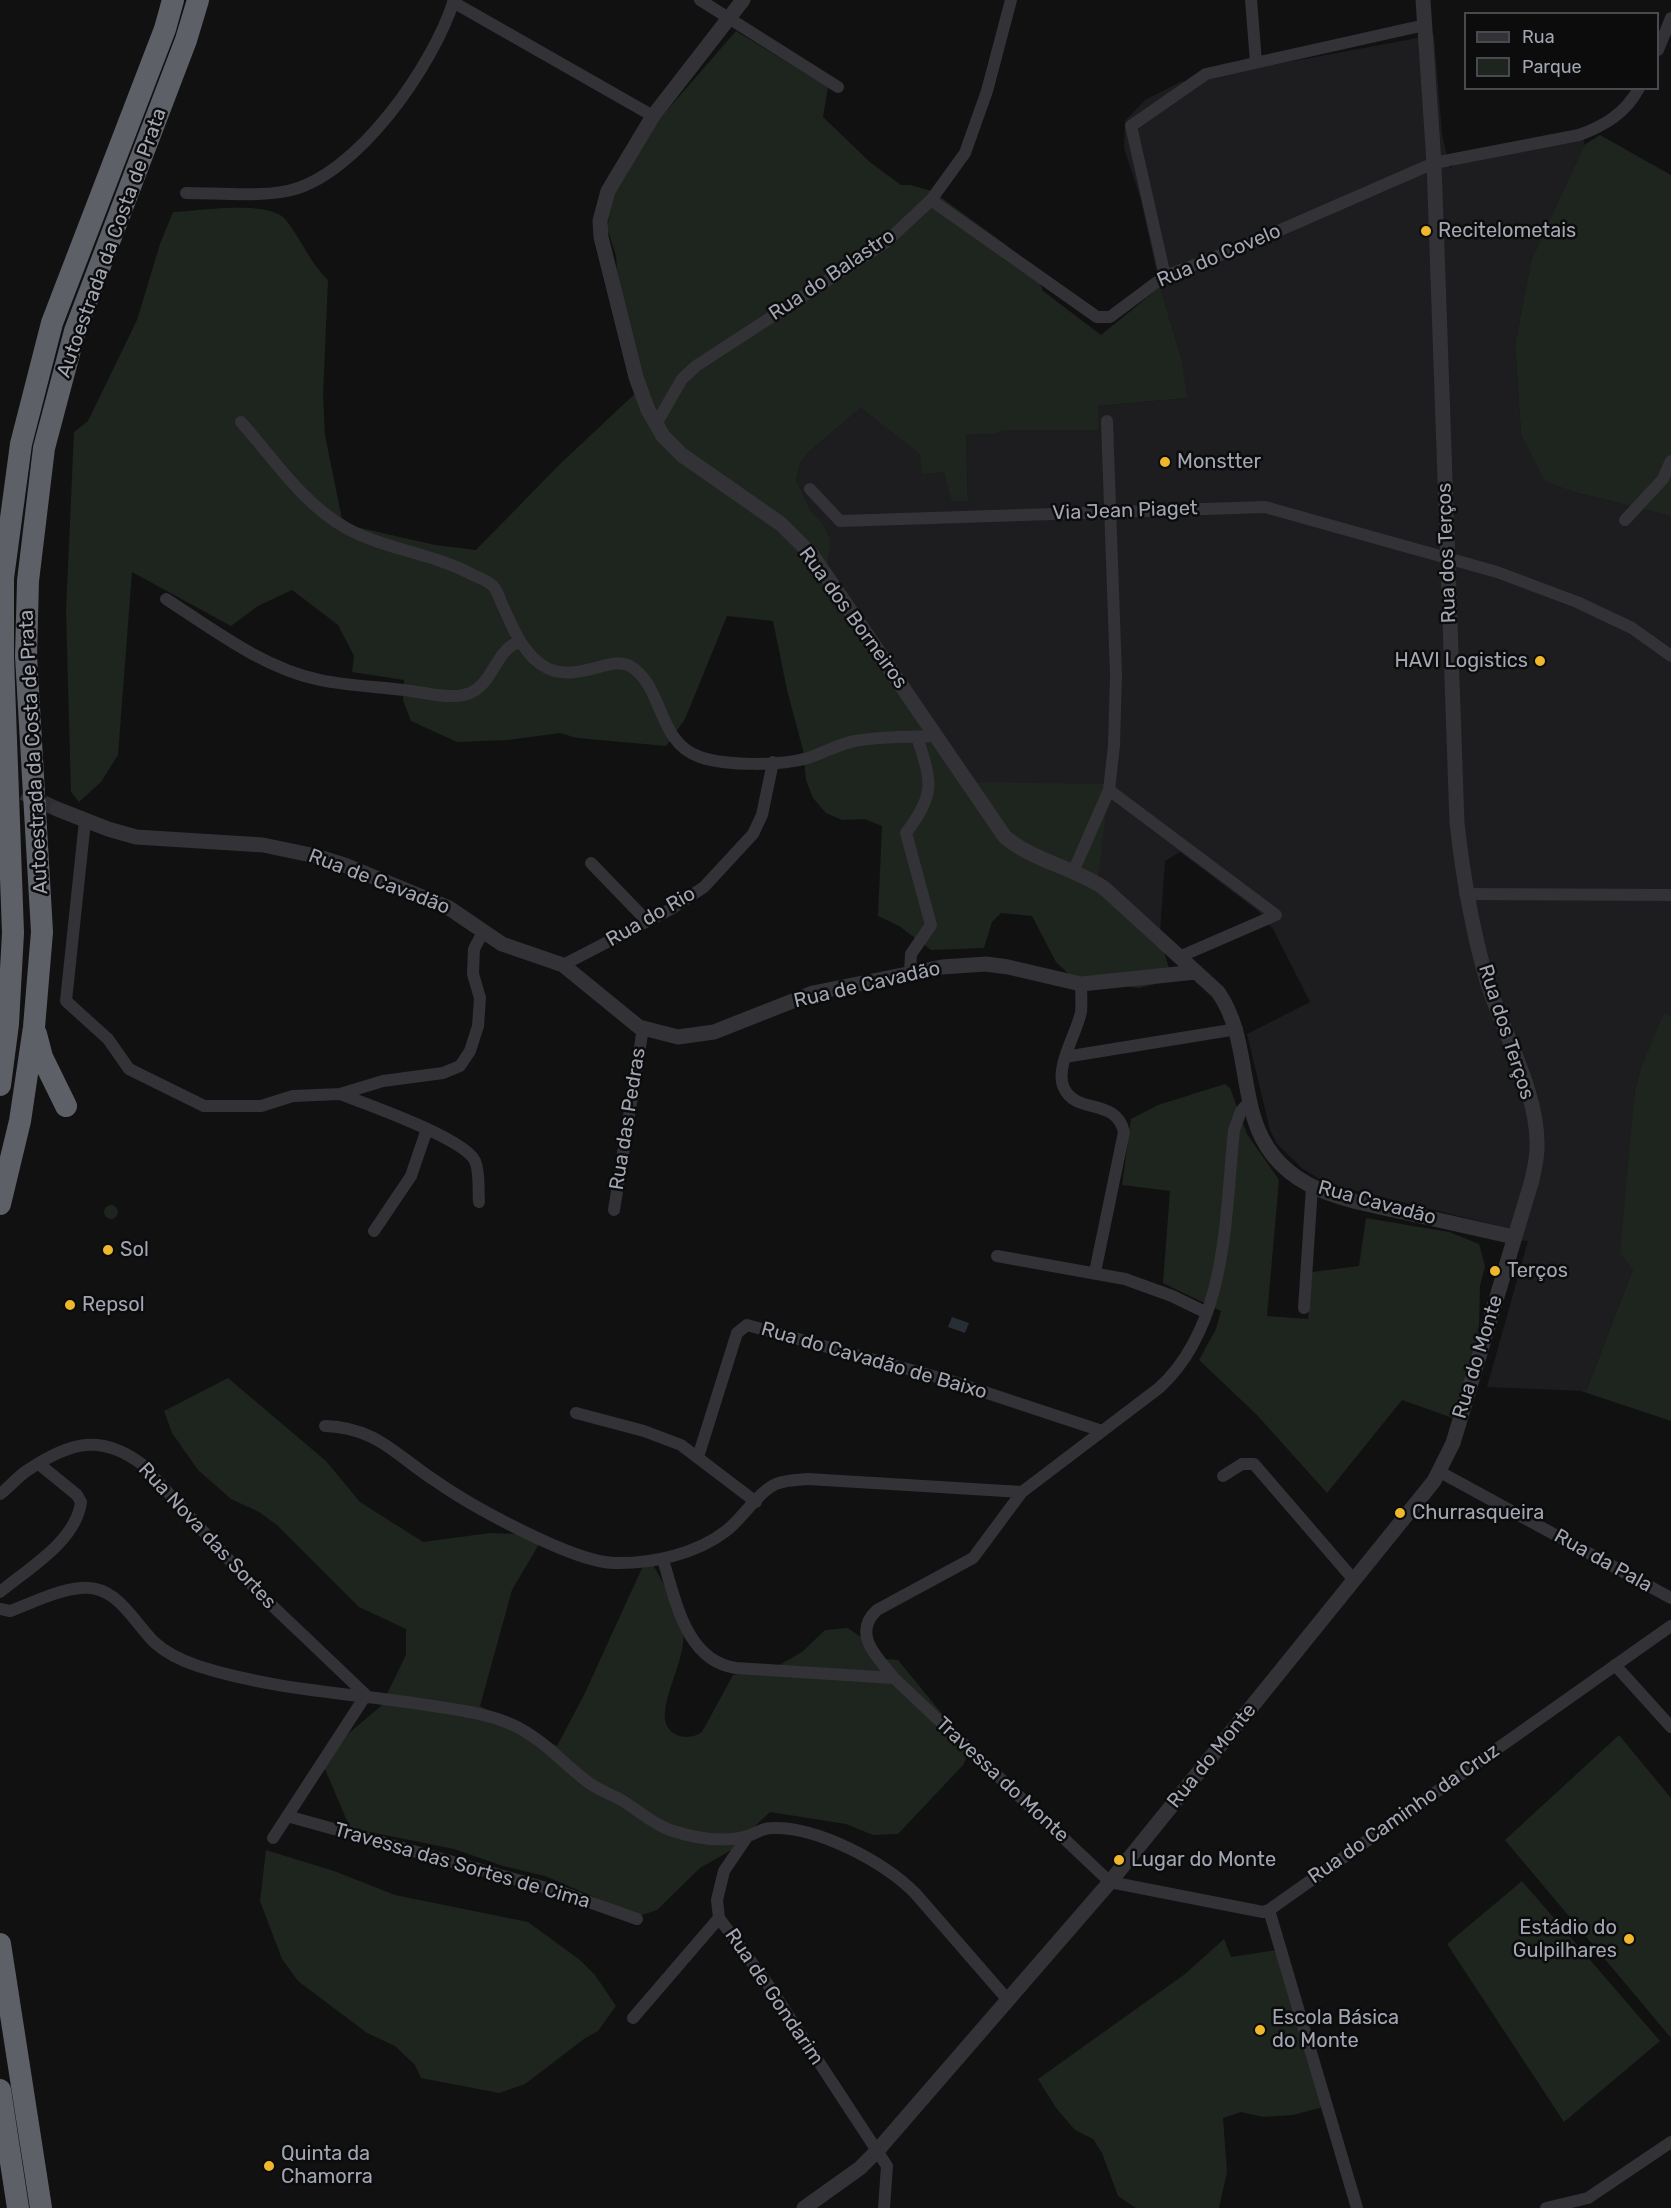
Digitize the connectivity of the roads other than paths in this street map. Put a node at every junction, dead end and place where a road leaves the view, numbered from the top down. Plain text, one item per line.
1 (173, 0) edge
2 (198, 0) edge
3 (700, 0) edge
4 (743, 0) edge
5 (1011, 0) edge
6 (1251, 0) edge
7 (1423, 0) edge
8 (453, 1) edge
9 (1671, 18) edge
10 (729, 19) junction
11 (1425, 25) junction
12 (1659, 48) edge
13 (1256, 62) junction
14 (838, 87) dead end
15 (1637, 90) edge
16 (652, 116) junction
17 (1434, 163) junction
18 (186, 193) dead end
19 (931, 200) junction
20 (1165, 276) junction
21 (1107, 421) dead end
22 (241, 422) dead end
23 (656, 424) junction
24 (1671, 461) edge
25 (810, 489) dead end
26 (1110, 511) junction
27 (1625, 520) dead end
28 (1448, 557) junction
29 (166, 599) dead end
30 (519, 642) junction
31 (1671, 656) edge
32 (937, 736) junction
33 (917, 737) junction
34 (773, 762) junction
35 (1109, 790) junction
36 (57, 809) tunnel mouth
37 (85, 821) junction
38 (591, 863) dead end
39 (1073, 872) junction
40 (1465, 894) junction
41 (1671, 895) edge
42 (647, 921) junction
43 (483, 932) junction
44 (1179, 957) junction
45 (562, 965) junction
46 (1196, 972) junction
47 (910, 973) junction
48 (1081, 984) junction
49 (34, 1027) junction
50 (642, 1028) junction
51 (1237, 1029) junction
52 (4, 1031) edge
53 (1065, 1057) junction
54 (0, 1085) edge
55 (340, 1094) junction
56 (1249, 1102) junction
57 (66, 1106) dead end
58 (427, 1129) junction
59 (1312, 1187) junction
60 (479, 1202) dead end
61 (0, 1204) edge
62 (614, 1210) dead end
63 (374, 1231) dead end
64 (1514, 1237) junction
65 (997, 1256) dead end
66 (1095, 1272) junction
67 (1304, 1308) dead end
68 (1207, 1312) junction
69 (576, 1413) dead end
70 (325, 1426) dead end
71 (1101, 1431) junction
72 (698, 1457) junction
73 (39, 1464) junction
74 (1440, 1472) junction
75 (1223, 1476) dead end
76 (1022, 1492) junction
77 (0, 1494) edge
78 (756, 1502) junction
79 (663, 1560) junction
80 (1354, 1580) junction
81 (0, 1592) edge
82 (1671, 1598) edge
83 (0, 1609) edge
84 (1671, 1626) edge
85 (1616, 1665) junction
86 (894, 1678) junction
87 (366, 1695) junction
88 (1671, 1727) edge
89 (287, 1816) junction
90 (747, 1837) junction
91 (273, 1838) dead end
92 (1110, 1882) junction
93 (1269, 1910) junction
94 (719, 1918) junction
95 (637, 1919) dead end
96 (0, 1944) edge
97 (1007, 1999) junction
98 (633, 2018) dead end
99 (0, 2090) edge
100 (1671, 2142) edge
101 (877, 2151) junction
102 (18, 2208) edge
103 (41, 2208) edge
104 (804, 2208) edge
105 (884, 2208) edge
106 (1357, 2208) edge
107 (1546, 2208) edge

1 - 52 highway, Autoestrada da Costa de Prata
2 - 49 highway, Autoestrada da Costa de Prata
3 - 10 street
4 - 10 street, Rua dos Borneiros
5 - 19 street, Rua do Balastro
6 - 13 street
7 - 11 street, Rua dos Terços
8 - 16 street
8 - 18 street
9 - 12 street
10 - 14 street
10 - 16 street, Rua dos Borneiros
11 - 13 street
11 - 17 street, Rua dos Terços
13 - 20 street
15 - 17 street, Rua do Covelo
16 - 23 street, Rua dos Borneiros
17 - 20 street, Rua do Covelo
17 - 28 street, Rua dos Terços
19 - 20 street, Rua do Covelo
19 - 23 street, Rua do Balastro
21 - 26 street
22 - 30 street
23 - 32 street, Rua dos Borneiros
24 - 27 street
25 - 26 street, Via Jean Piaget
26 - 28 street, Via Jean Piaget
26 - 35 street
28 - 31 street, Via Jean Piaget
28 - 40 street, Rua dos Terços
29 - 30 street
30 - 34 street
32 - 33 street
32 - 39 street, Rua dos Borneiros
33 - 34 street
33 - 47 street
34 - 42 street, Rua do Rio
35 - 39 street
35 - 44 street
36 - 37 street, Rua de Cavadão
37 - 43 street, Rua de Cavadão
37 - 55 street
38 - 42 street
39 - 44 street, Rua Cavadão
40 - 41 street
40 - 64 street, Rua dos Terços
42 - 45 street, Rua do Rio
43 - 45 street, Rua de Cavadão
43 - 55 street
44 - 46 street, Rua Cavadão
45 - 50 street, Rua de Cavadão
46 - 48 street, Rua de Cavadão
46 - 51 street, Rua Cavadão
47 - 48 street, Rua de Cavadão
47 - 50 street, Rua de Cavadão
48 - 53 street
49 - 57 highway
49 - 61 highway, Autoestrada da Costa de Prata
50 - 62 street, Rua das Pedras
51 - 53 street
51 - 56 street, Rua Cavadão
52 - 54 highway, Autoestrada da Costa de Prata
53 - 66 street
55 - 58 street
56 - 59 street, Rua Cavadão
56 - 68 street
58 - 60 street
58 - 63 street
59 - 64 street, Rua Cavadão
59 - 67 street
64 - 74 street, Rua do Monte
65 - 66 street
66 - 68 street
68 - 71 street
69 - 72 street
70 - 79 street
71 - 72 street, Rua do Cavadão de Baixo
71 - 76 street
72 - 78 street
73 - 77 street, Rua Nova das Sortes
73 - 81 street
73 - 87 street, Rua Nova das Sortes
74 - 80 street, Rua do Monte
74 - 82 street, Rua da Pala
75 - 80 street
76 - 78 street
76 - 86 street, Travessa do Monte
78 - 79 street
79 - 86 street
80 - 92 street, Rua do Monte
83 - 87 street
84 - 85 street, Rua do Caminho da Cruz
85 - 88 street
85 - 93 street, Rua do Caminho da Cruz
86 - 92 street, Travessa do Monte
87 - 89 street
87 - 90 street
89 - 91 street
89 - 95 street, Travessa das Sortes de Cima
90 - 94 street, Rua de Gondarim
90 - 97 street
92 - 93 street
92 - 97 street, Rua do Monte
93 - 106 street
94 - 98 street
94 - 101 street, Rua de Gondarim
96 - 103 highway
97 - 101 street, Rua do Monte
99 - 102 highway
100 - 107 street
101 - 104 street, Rua do Monte
101 - 105 street, Rua de Gondarim

